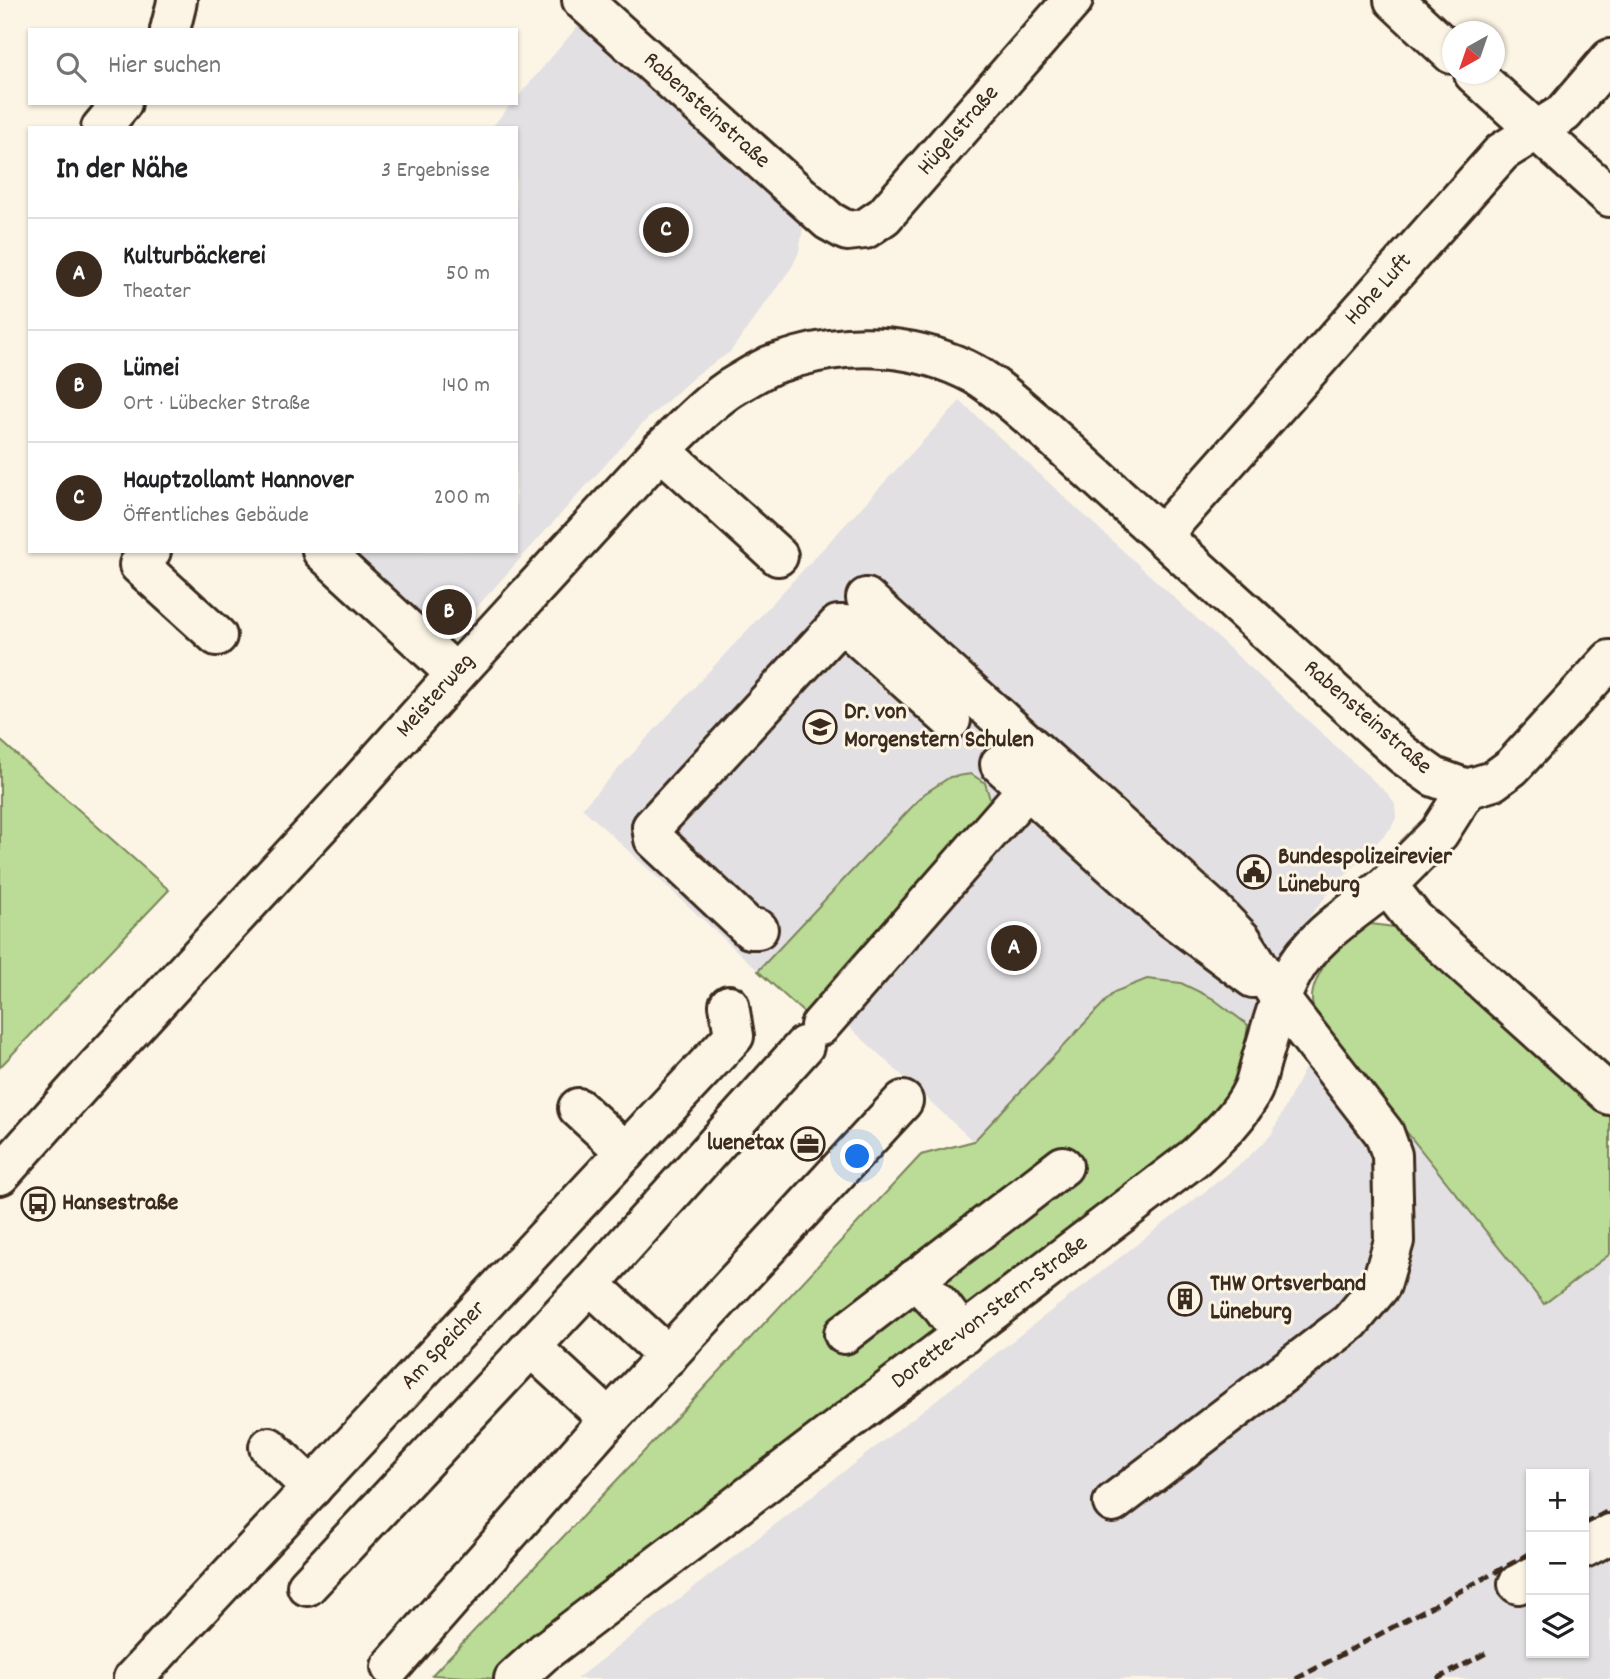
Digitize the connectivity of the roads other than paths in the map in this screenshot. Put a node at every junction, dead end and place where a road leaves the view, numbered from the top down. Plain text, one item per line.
1 (177, 0) edge
2 (582, 0) edge
3 (1073, 0) edge
4 (1394, 0) edge
5 (170, 28) edge
6 (1442, 45) edge
7 (1610, 59) edge
8 (1486, 84) edge
9 (120, 105) edge
10 (103, 126) edge
11 (1536, 130) junction
12 (1610, 197) edge
13 (829, 221) joint
14 (1045, 430) joint
15 (662, 450) junction
16 (1161, 536) junction
17 (149, 553) edge
18 (324, 553) edge
19 (778, 556) dead end
20 (866, 598) dead end
21 (217, 636) dead end
22 (1610, 660) edge
23 (456, 674) junction
24 (951, 720) dead end
25 (1000, 764) dead end
26 (1027, 789) junction
27 (1467, 789) junction
28 (1387, 885) junction
29 (758, 929) dead end
30 (1280, 999) junction
31 (729, 1005) dead end
32 (1610, 1095) edge
33 (903, 1101) dead end
34 (578, 1108) dead end
35 (626, 1152) junction
36 (1063, 1166) dead end
37 (0, 1175) edge
38 (915, 1279) junction
39 (590, 1284) junction
40 (844, 1334) dead end
41 (963, 1335) junction
42 (531, 1347) junction
43 (667, 1356) junction
44 (609, 1419) junction
45 (269, 1447) dead end
46 (312, 1488) junction
47 (1112, 1503) dead end
48 (1610, 1534) edge
49 (1589, 1545) edge
50 (307, 1586) dead end
51 (391, 1667) dead end
52 (133, 1679) edge
53 (514, 1679) edge

1 - 5 street
2 - 13 street, Rabensteinstraße
3 - 13 street, Hügelstraße
4 - 6 street
7 - 11 street, Hohe Luft
8 - 11 street
9 - 10 street
11 - 12 street
11 - 16 street, Hohe Luft
14 - 15 street, Meisterweg
14 - 16 street, Rabensteinstraße
15 - 19 street
15 - 23 street, Meisterweg
16 - 27 street, Rabensteinstraße
17 - 21 street
18 - 23 street
20 - 30 street
22 - 27 street
23 - 37 street, Meisterweg
24 - 29 street
25 - 26 street
26 - 30 street
26 - 39 street
27 - 28 street
28 - 30 street, Dorette-von-Stern-Straße
28 - 32 street
30 - 41 street, Dorette-von-Stern-Straße
30 - 47 street
31 - 35 street, Am Speicher
33 - 43 street
34 - 35 street
35 - 46 street, Am Speicher
36 - 38 street
38 - 40 street
38 - 41 street
39 - 42 street
39 - 43 street
41 - 53 street, Dorette-von-Stern-Straße
42 - 44 street
42 - 50 street
43 - 44 street
44 - 51 street
45 - 46 street
46 - 52 street, Am Speicher
48 - 49 street

